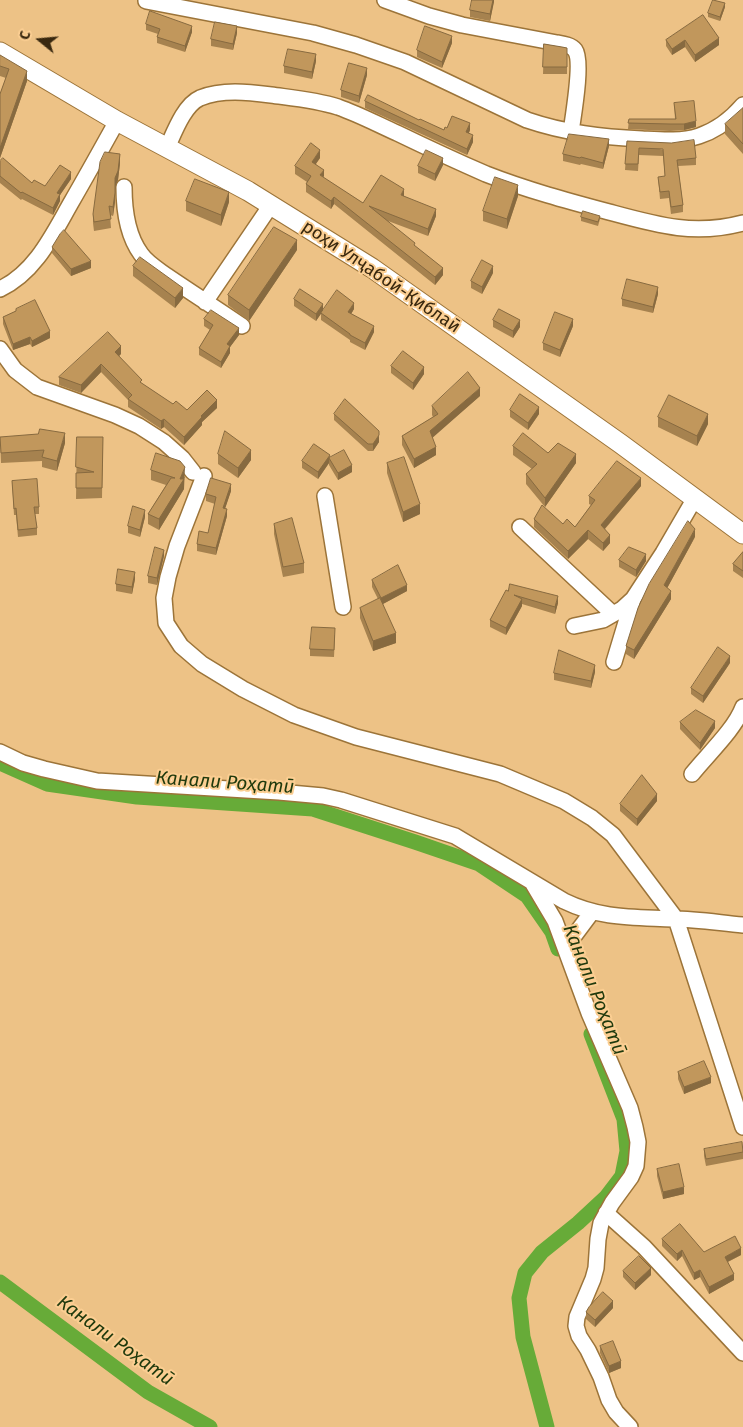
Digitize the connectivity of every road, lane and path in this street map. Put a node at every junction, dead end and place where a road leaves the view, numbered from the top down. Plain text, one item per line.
1 (385, 0) edge
2 (146, 1) dead end
3 (0, 52) edge
4 (743, 105) edge
5 (117, 121) junction
6 (571, 132) junction
7 (167, 148) junction
8 (124, 187) dead end
9 (271, 205) junction
10 (743, 223) edge
11 (0, 289) edge
12 (205, 302) junction
13 (242, 326) dead end
14 (0, 349) edge
15 (325, 496) dead end
16 (695, 498) junction
17 (520, 527) dead end
18 (743, 534) edge
19 (633, 599) junction
20 (343, 607) dead end
21 (613, 614) junction
22 (574, 626) dead end
23 (614, 662) dead end
24 (743, 707) edge
25 (0, 752) edge
26 (692, 774) dead end
27 (530, 881) junction
28 (592, 912) junction
29 (676, 919) junction
30 (743, 926) edge
31 (565, 948) junction
32 (743, 1127) edge
33 (606, 1213) junction
34 (743, 1353) edge
35 (630, 1427) edge

1 - 6 street
2 - 6 street
3 - 5 street, роҳи Улҷабой-Қиблаӣ
4 - 6 street
5 - 7 street, роҳи Улҷабой-Қиблаӣ
5 - 11 street
7 - 9 street, роҳи Улҷабой-Қиблаӣ
7 - 10 street
8 - 12 street
9 - 12 street
9 - 16 street, роҳи Улҷабой-Қиблаӣ
12 - 13 street
14 - 29 street
15 - 20 street
16 - 18 street, роҳи Улҷабой-Қиблаӣ
16 - 19 street
17 - 21 street
19 - 21 street
19 - 23 street
21 - 22 street
24 - 26 street
25 - 27 street
27 - 28 street
27 - 31 street
28 - 29 street
28 - 31 street
29 - 30 street
29 - 32 street
31 - 33 street
33 - 34 street
33 - 35 street

